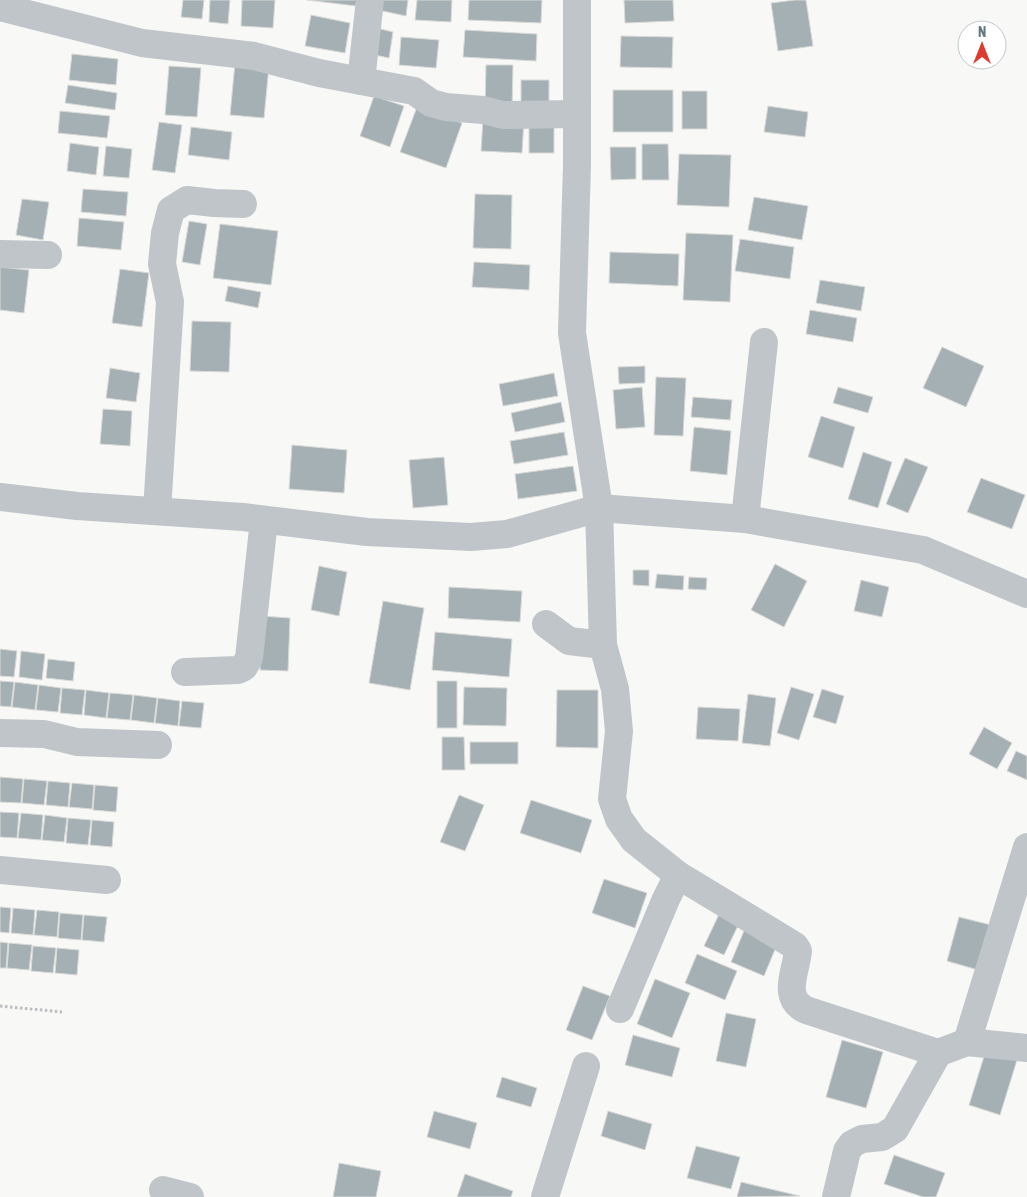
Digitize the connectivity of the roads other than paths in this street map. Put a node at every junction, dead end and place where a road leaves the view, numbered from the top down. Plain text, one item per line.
1 (370, 0) edge
2 (576, 0) edge
3 (0, 7) edge
4 (361, 81) junction
5 (576, 114) junction
6 (243, 204) dead end
7 (0, 254) edge
8 (48, 255) dead end
9 (764, 342) dead end
10 (0, 497) edge
11 (599, 508) junction
12 (157, 511) junction
13 (745, 519) junction
14 (264, 520) junction
15 (1027, 594) edge
16 (546, 624) dead end
17 (602, 645) junction
18 (185, 672) dead end
19 (0, 732) edge
20 (158, 745) dead end
21 (1027, 847) edge
22 (0, 870) edge
23 (678, 875) junction
24 (107, 880) dead end
25 (620, 1009) dead end
26 (967, 1042) junction
27 (1027, 1048) edge
28 (938, 1053) junction
29 (586, 1066) dead end
30 (163, 1190) dead end
31 (190, 1197) edge
32 (545, 1197) edge
33 (836, 1197) edge

1 - 4 street
2 - 5 street
3 - 4 street
4 - 5 street
5 - 11 street
6 - 12 street
7 - 8 street
9 - 13 street
10 - 12 street
11 - 13 street
11 - 14 street
11 - 17 street
12 - 14 street
13 - 15 street
14 - 18 street
16 - 17 street
17 - 23 street
19 - 20 street
21 - 26 street
22 - 24 street
23 - 25 street
23 - 28 street
26 - 27 street
26 - 28 street
28 - 33 street
29 - 32 street
30 - 31 street

